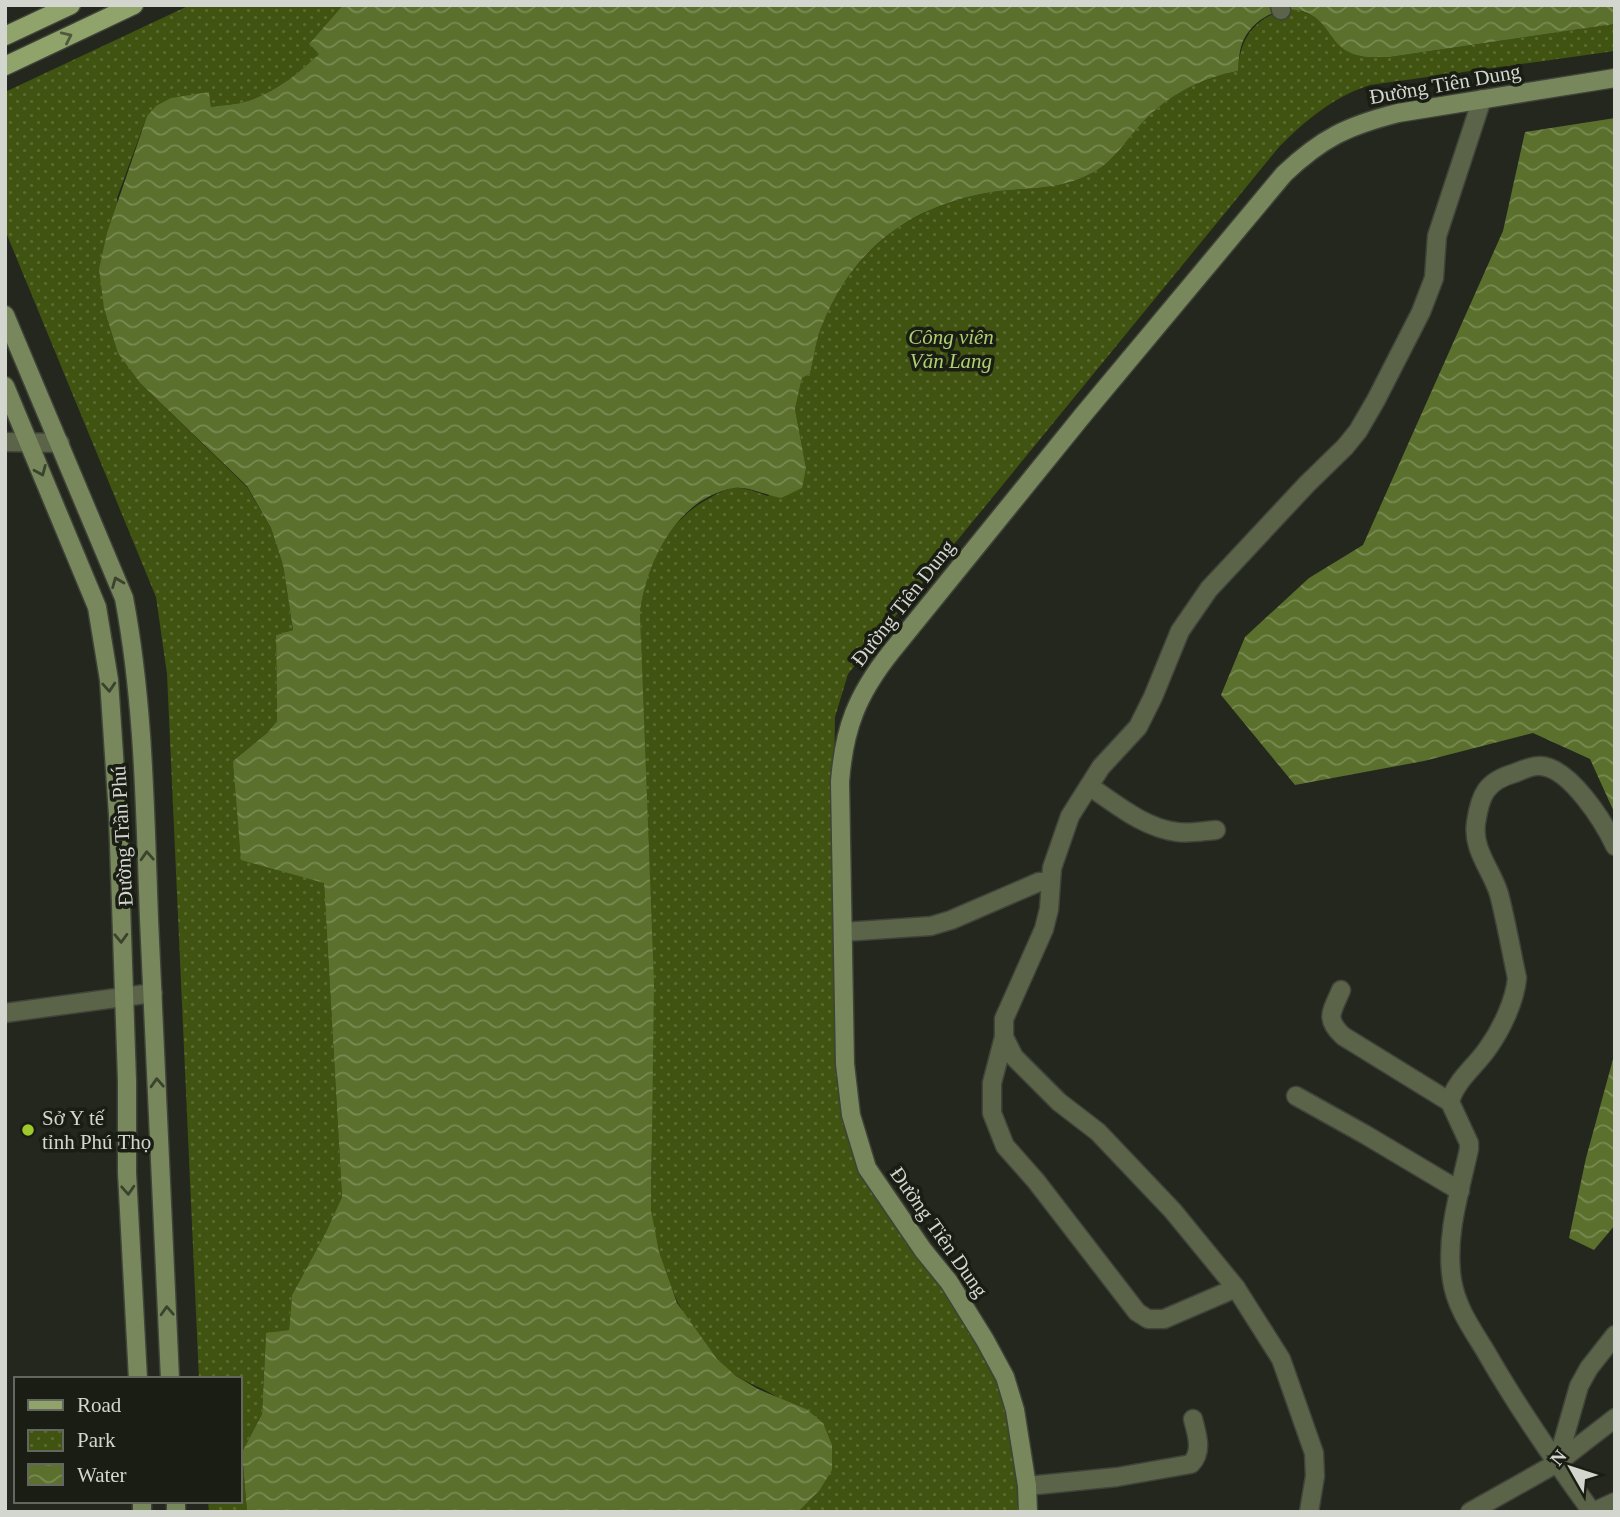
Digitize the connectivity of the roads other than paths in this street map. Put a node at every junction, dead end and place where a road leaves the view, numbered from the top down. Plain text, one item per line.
1 (71, 5) edge
2 (134, 5) edge
3 (5, 36) edge
4 (5, 66) edge
5 (1615, 78) edge
6 (1482, 99) junction
7 (5, 314) edge
8 (5, 386) edge
9 (5, 442) edge
10 (29, 442) junction
11 (60, 443) junction
12 (130, 628) junction
13 (102, 633) junction
14 (1088, 786) junction
15 (1216, 830) dead end
16 (1615, 846) edge
17 (1050, 882) junction
18 (844, 933) junction
19 (1340, 990) dead end
20 (153, 993) junction
21 (124, 997) junction
22 (5, 1013) edge
23 (1004, 1037) junction
24 (1296, 1096) dead end
25 (1450, 1102) junction
26 (1460, 1191) junction
27 (1236, 1287) junction
28 (1615, 1335) edge
29 (138, 1377) edge
30 (170, 1377) edge
31 (1615, 1418) edge
32 (1193, 1419) dead end
33 (1557, 1463) junction
34 (1027, 1486) junction
35 (1615, 1502) edge
36 (1028, 1512) edge
37 (1309, 1512) edge
38 (1470, 1512) edge
39 (1593, 1512) edge

1 - 3 main road
4 -> 2 main road
5 - 6 main road, Đường Tiên Dung
6 - 14 street
6 - 18 main road, Đường Tiên Dung
7 - 11 main road, Đường Trần Phú
8 - 10 main road, Đường Trần Phú
9 - 10 street
10 - 11 street
10 -> 13 main road, Đường Trần Phú
12 -> 11 main road, Đường Trần Phú
12 - 13 main road
20 -> 12 main road, Đường Trần Phú
13 -> 21 main road, Đường Trần Phú
14 - 15 street
14 - 17 street
16 - 25 street
17 - 18 street
17 - 23 street
18 - 34 main road, Đường Tiên Dung
19 - 25 street
20 - 21 street
30 -> 20 main road, Đường Trần Phú
21 - 22 street
21 -> 29 main road, Đường Trần Phú
23 - 27 street
23 - 27 street
24 - 26 street
25 - 26 street
26 - 33 street
27 - 37 street
28 - 33 street
31 - 33 street
32 - 34 street
33 - 38 street
33 - 39 street
34 - 36 main road, Đường Tiên Dung
35 - 39 street

